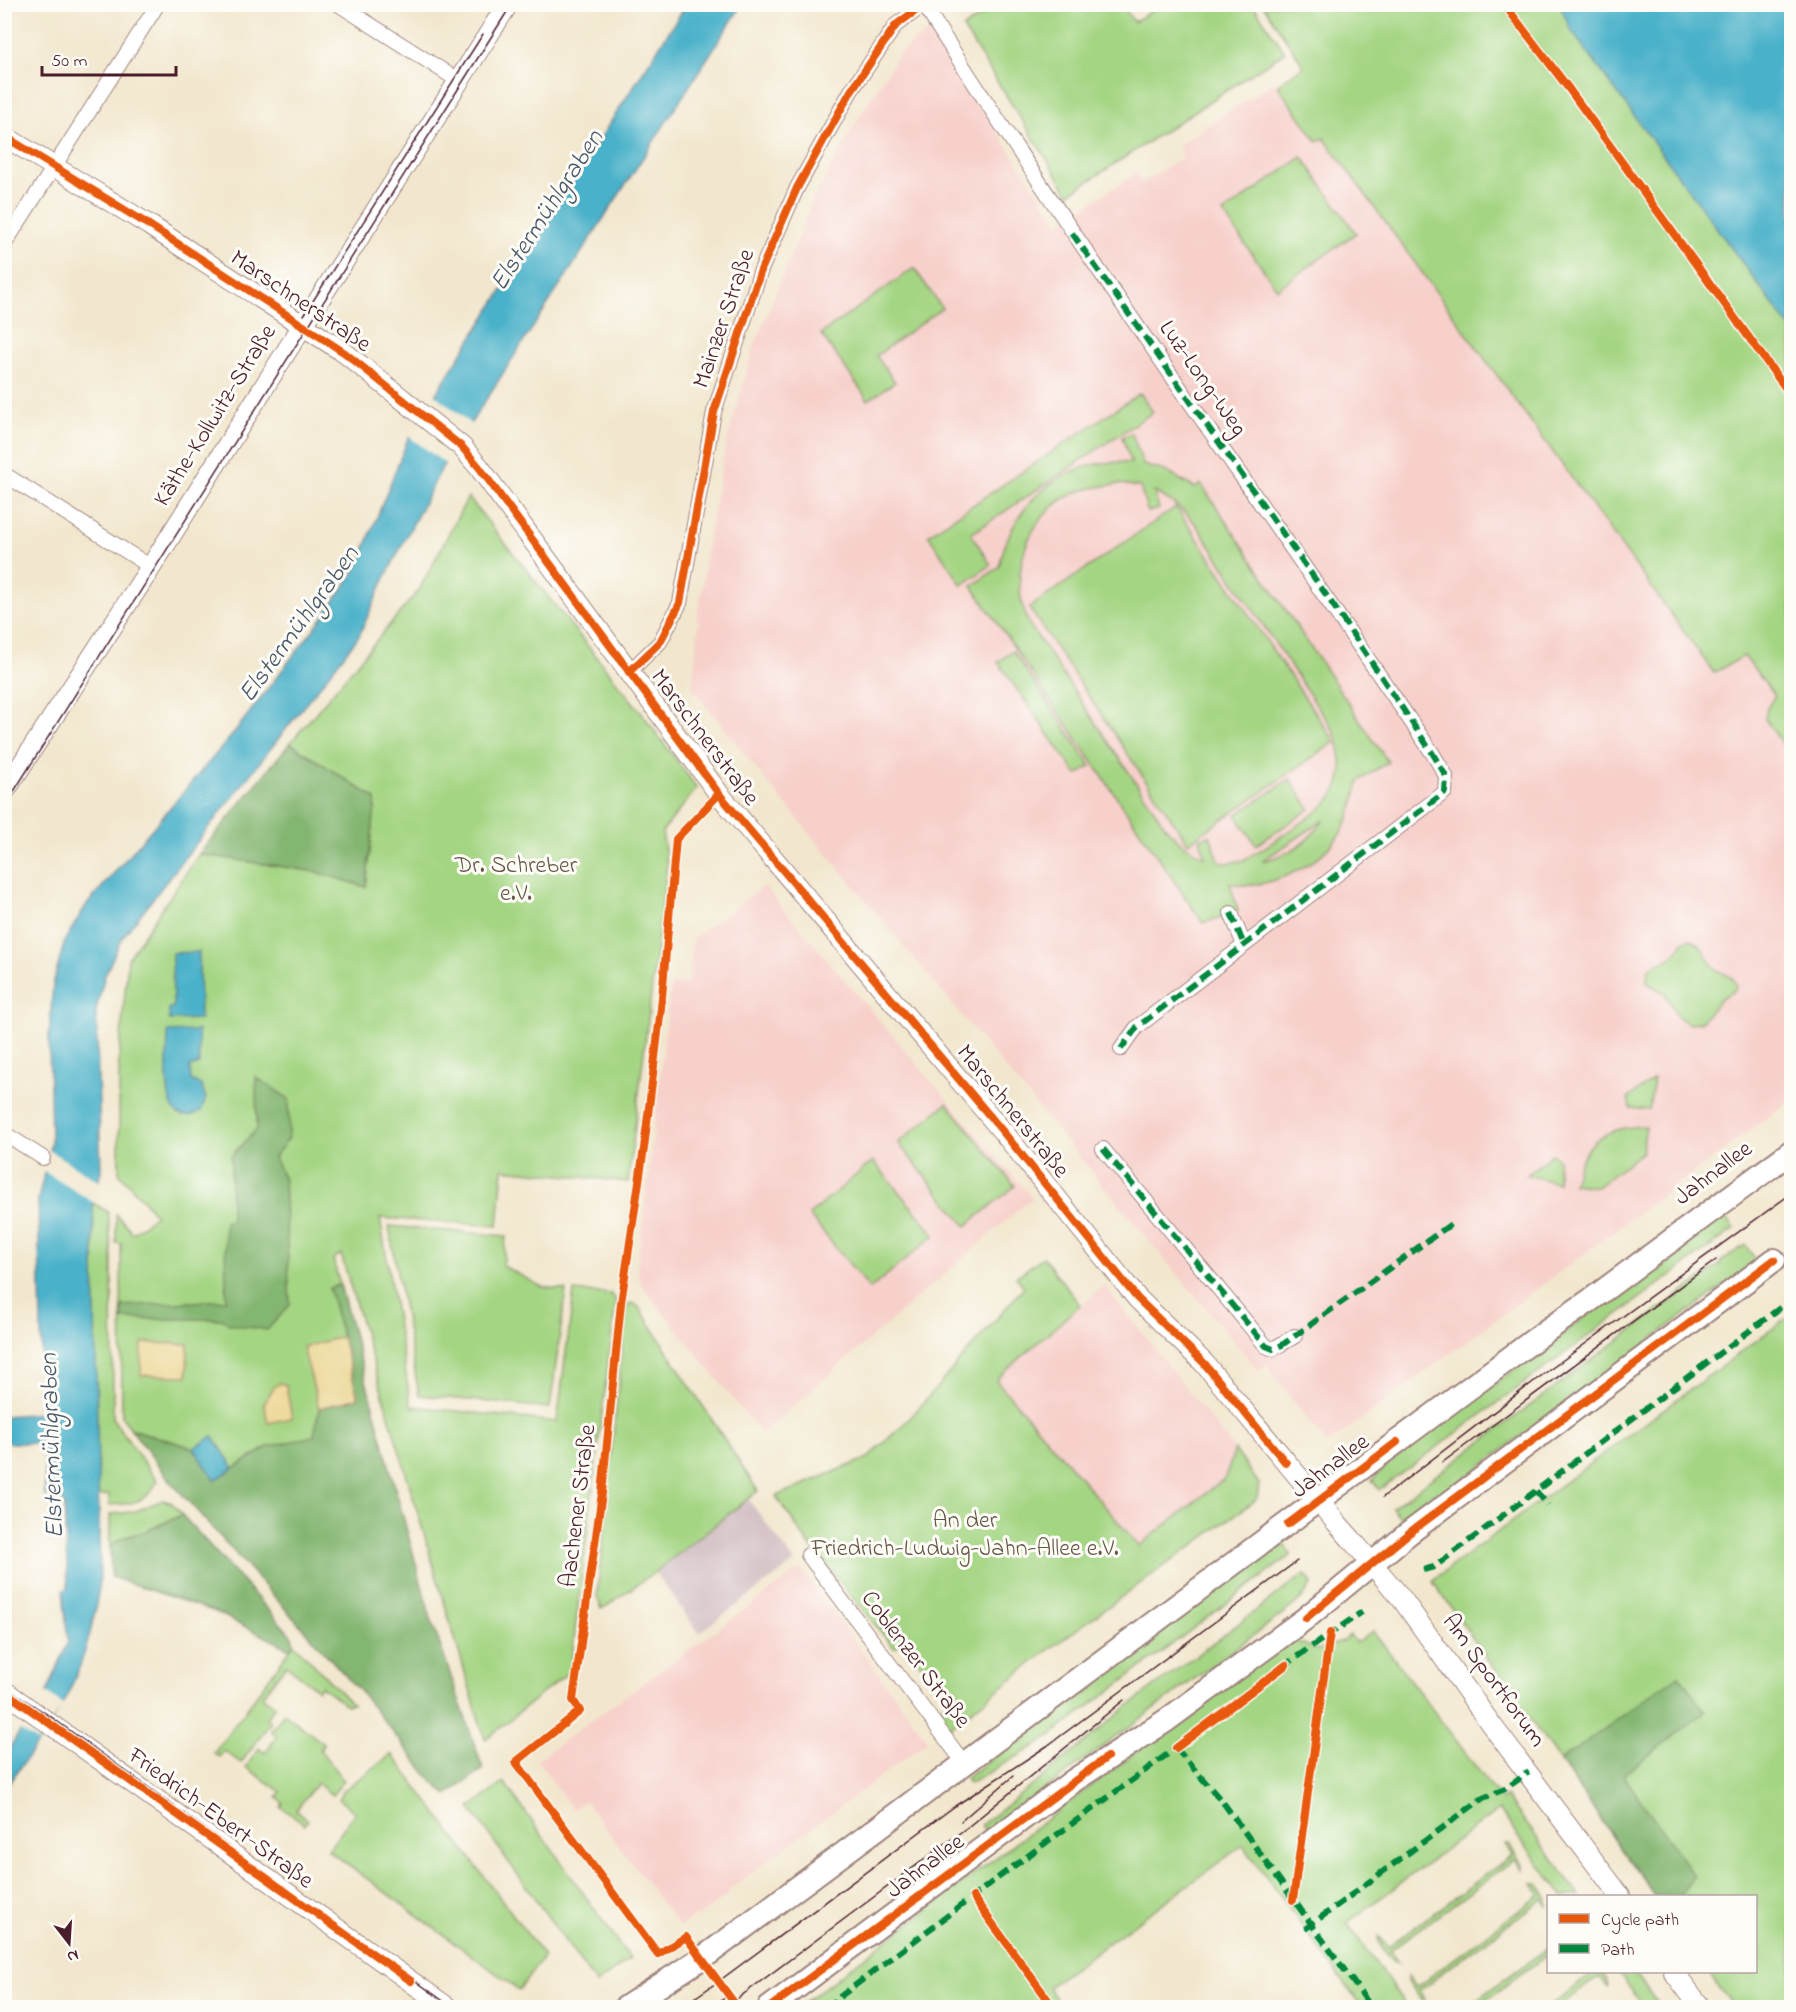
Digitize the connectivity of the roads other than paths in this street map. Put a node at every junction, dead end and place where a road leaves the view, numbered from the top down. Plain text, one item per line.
1 (158, 4) edge
2 (338, 4) edge
3 (508, 4) edge
4 (924, 5) edge
5 (459, 81) junction
6 (4, 136) edge
7 (54, 167) junction
8 (4, 245) edge
9 (303, 325) junction
10 (4, 474) edge
11 (151, 567) junction
12 (629, 672) junction
13 (4, 792) edge
14 (1232, 913) dead end
15 (1244, 945) junction
16 (1120, 1049) dead end
17 (4, 1133) edge
18 (1103, 1149) dead end
19 (1791, 1151) edge
20 (43, 1158) dead end
21 (1774, 1260) dead end
22 (1295, 1336) dead end
23 (1318, 1501) junction
24 (808, 1555) dead end
25 (1372, 1564) junction
26 (7, 1700) edge
27 (964, 1763) junction
28 (1619, 1895) edge
29 (1676, 1973) edge
30 (448, 2007) edge
31 (625, 2007) edge
32 (769, 2007) edge
33 (1701, 2007) edge

1 - 7 street
2 - 5 street
3 - 5 main road, Käthe-Kollwitz-Straße
4 - 12 street, Mainzer Straße
4 - 15 street, Luz-Long-Weg
5 - 9 main road, Käthe-Kollwitz-Straße
6 - 7 main road, Marschnerstraße
7 - 8 street
7 - 9 main road, Marschnerstraße
9 - 11 main road, Käthe-Kollwitz-Straße
9 - 12 main road, Marschnerstraße
10 - 11 street
11 - 13 main road, Käthe-Kollwitz-Straße
12 - 23 main road, Marschnerstraße
14 - 15 street
15 - 16 street
17 - 20 street
18 - 22 street
19 - 23 main road, Jahnallee
21 - 25 main road
23 - 25 main road, Am Sportforum, bridge
23 - 27 main road, Jahnallee
24 - 27 street, Coblenzer Straße
25 - 28 main road, Am Sportforum
25 - 32 main road, Jahnallee
26 - 30 main road, Friedrich-Ebert-Straße
27 - 31 main road, Jahnallee
29 - 33 main road

